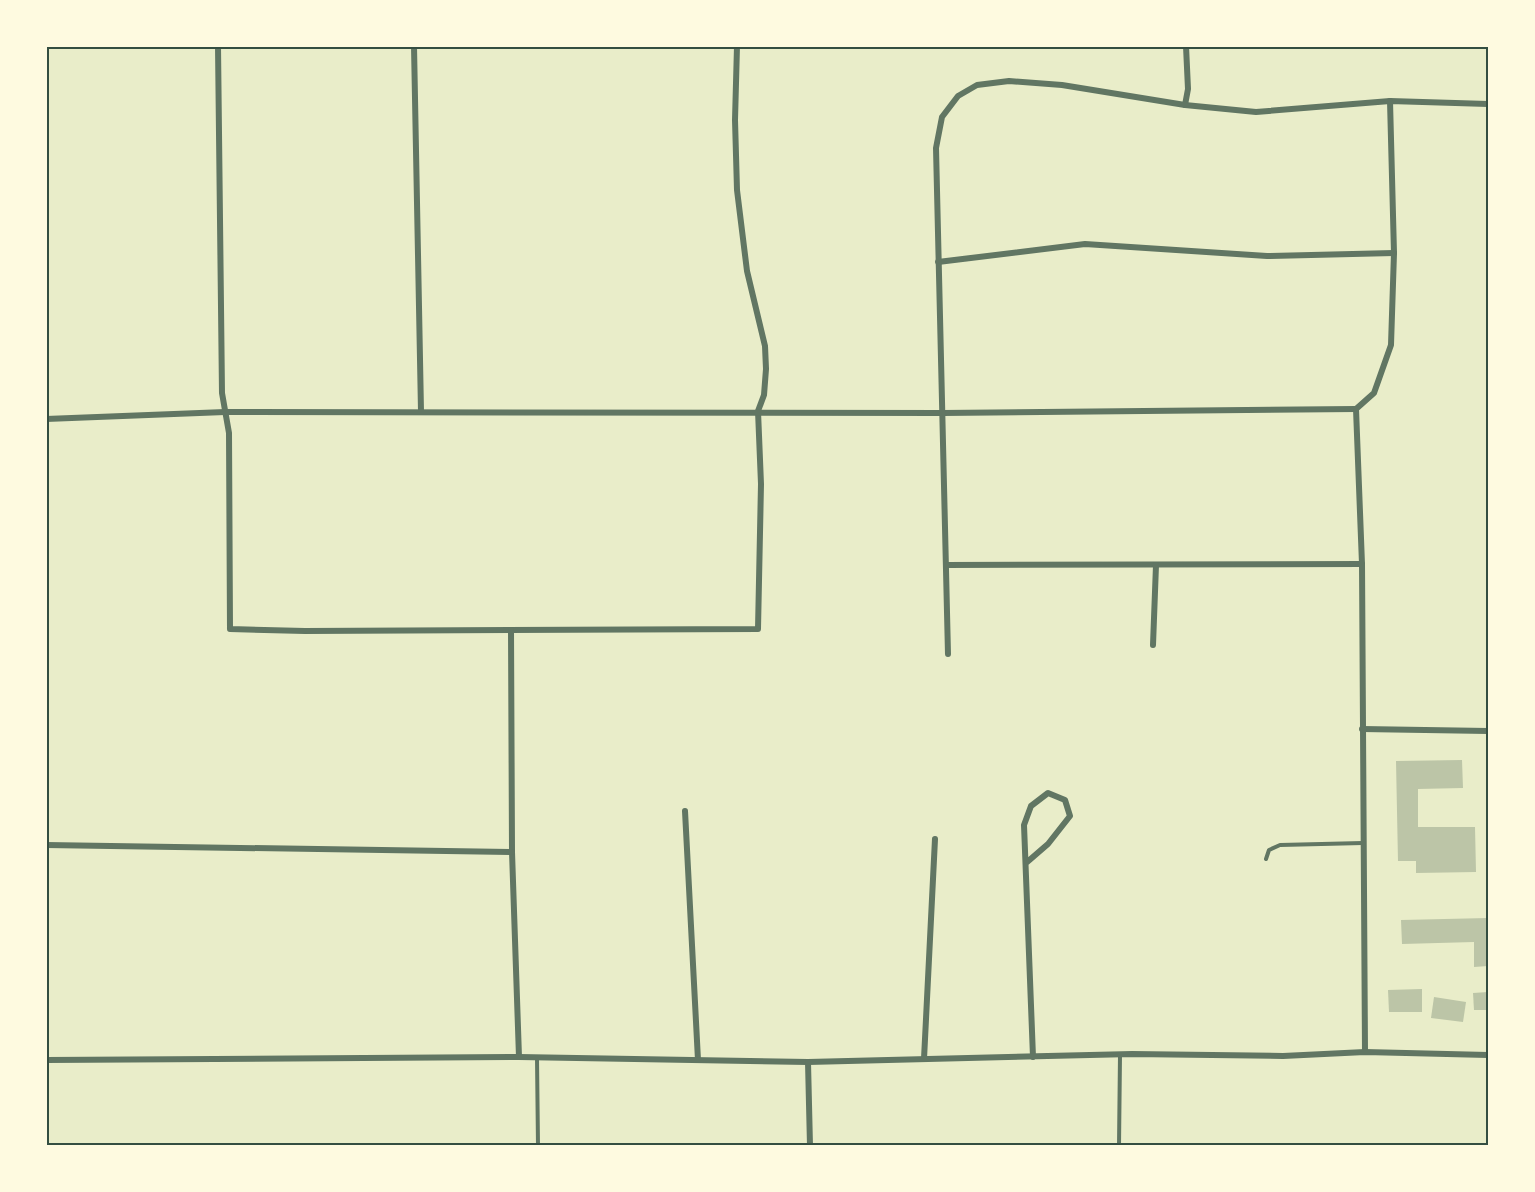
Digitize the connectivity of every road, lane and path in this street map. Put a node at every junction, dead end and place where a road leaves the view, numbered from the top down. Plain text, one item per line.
1 (219, 46) edge
2 (414, 46) edge
3 (737, 46) edge
4 (1186, 46) edge
5 (1390, 101) junction
6 (1488, 104) edge
7 (1185, 105) junction
8 (1394, 253) junction
9 (938, 262) junction
10 (1356, 409) junction
11 (421, 411) junction
12 (758, 411) junction
13 (225, 412) junction
14 (943, 412) junction
15 (46, 419) edge
16 (1362, 564) junction
17 (946, 565) junction
18 (1156, 565) junction
19 (511, 630) junction
20 (1153, 645) dead end
21 (948, 654) dead end
22 (1362, 729) junction
23 (1488, 731) edge
24 (685, 811) dead end
25 (935, 839) dead end
26 (1364, 843) junction
27 (46, 846) edge
28 (512, 852) junction
29 (1266, 859) dead end
30 (1026, 863) junction
31 (1365, 1052) junction
32 (1120, 1054) junction
33 (1488, 1055) edge
34 (519, 1057) junction
35 (1033, 1057) junction
36 (537, 1058) junction
37 (924, 1059) junction
38 (46, 1060) edge
39 (698, 1060) junction
40 (808, 1062) junction
41 (538, 1146) edge
42 (810, 1146) edge
43 (1119, 1146) edge

1 - 13 street
2 - 11 street
3 - 12 street
4 - 7 street
5 - 6 street
5 - 7 street
5 - 8 street
7 - 9 street
8 - 9 street
8 - 10 street
9 - 14 street
10 - 14 street
10 - 16 street
11 - 12 street
11 - 13 street
12 - 14 street
12 - 19 street
13 - 15 street
13 - 19 street
14 - 17 street
16 - 18 street
16 - 22 street
17 - 18 street
17 - 21 street
18 - 20 street
19 - 28 street
22 - 23 street
22 - 26 street
24 - 39 street
25 - 37 street
26 - 29 lane
26 - 31 street
27 - 28 street
28 - 34 street
30 - 30 street
30 - 35 street
31 - 32 street
31 - 33 street
32 - 35 street
32 - 43 lane
34 - 36 street
34 - 38 street
35 - 37 street
36 - 39 street
36 - 41 lane
37 - 40 street
39 - 40 street
40 - 42 street

